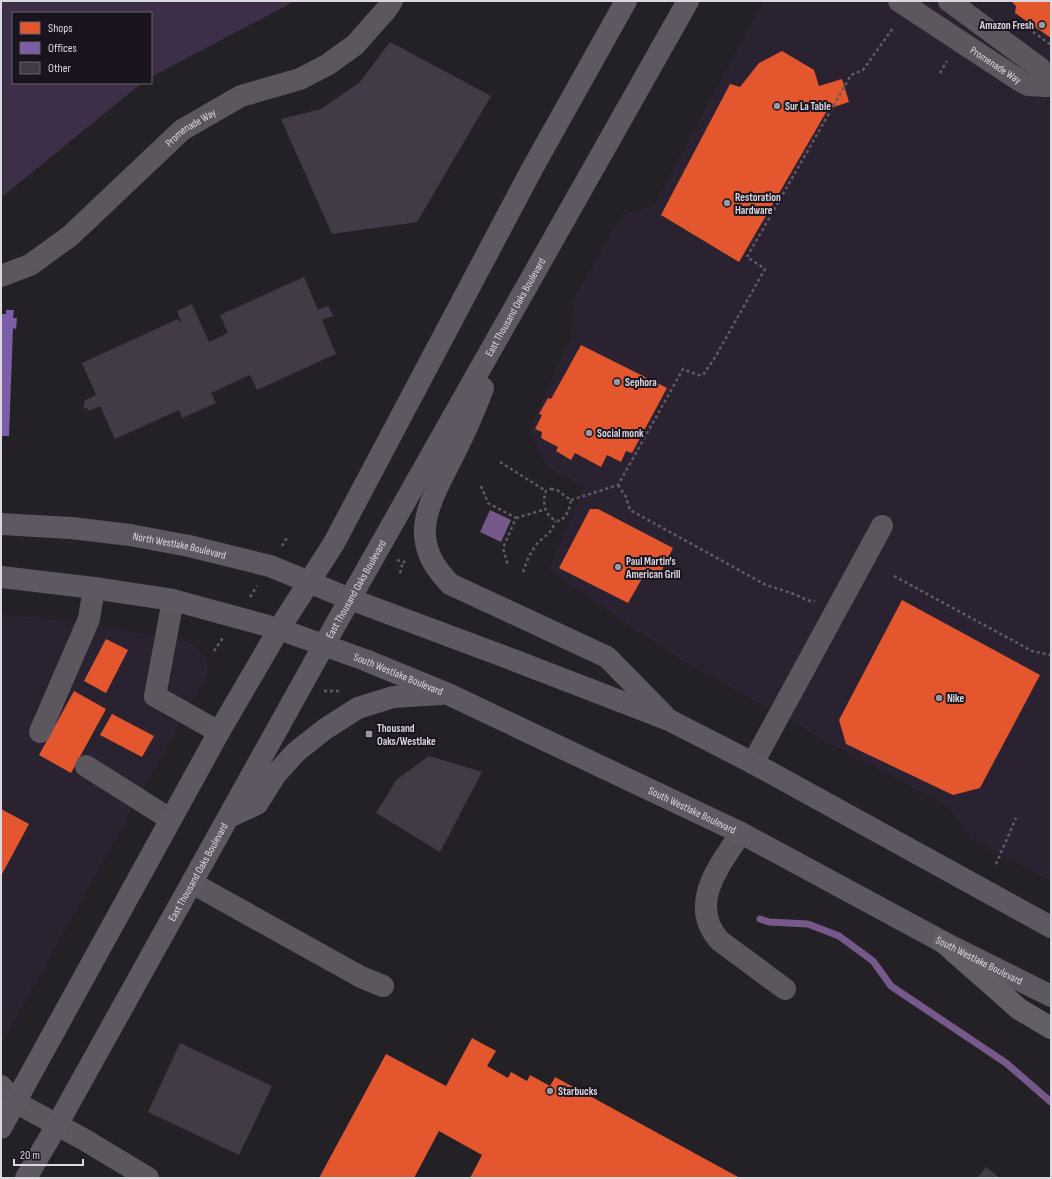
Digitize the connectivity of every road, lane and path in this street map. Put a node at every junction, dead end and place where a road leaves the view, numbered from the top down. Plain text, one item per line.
1 (392, 1) edge
2 (626, 1) edge
3 (688, 1) edge
4 (899, 1) edge
5 (949, 1) edge
6 (893, 28) dead end
7 (948, 60) dead end
8 (940, 73) dead end
9 (1049, 88) edge
10 (1, 276) edge
11 (506, 325) junction
12 (500, 462) dead end
13 (618, 485) junction
14 (481, 486) dead end
15 (546, 491) junction
16 (571, 500) junction
17 (546, 509) junction
18 (516, 518) junction
19 (555, 521) junction
20 (1, 524) edge
21 (882, 526) dead end
22 (287, 538) dead end
23 (403, 562) dead end
24 (270, 566) junction
25 (508, 566) dead end
26 (523, 572) dead end
27 (400, 573) dead end
28 (894, 576) dead end
29 (1, 577) edge
30 (309, 582) junction
31 (94, 588) junction
32 (350, 599) junction
33 (173, 600) junction
34 (816, 600) dead end
35 (238, 617) junction
36 (279, 629) junction
37 (324, 645) junction
38 (214, 651) dead end
39 (1051, 655) edge
40 (321, 690) dead end
41 (343, 692) dead end
42 (448, 694) junction
43 (669, 720) junction
44 (40, 732) dead end
45 (219, 732) junction
46 (753, 763) junction
47 (86, 766) dead end
48 (229, 817) junction
49 (1016, 818) dead end
50 (170, 819) junction
51 (741, 833) junction
52 (996, 864) dead end
53 (192, 883) junction
54 (1051, 927) edge
55 (943, 942) junction
56 (383, 986) dead end
57 (786, 989) dead end
58 (1051, 996) edge
59 (1051, 1028) edge
60 (1, 1086) edge
61 (8, 1102) edge
62 (57, 1125) junction
63 (1, 1128) edge
64 (26, 1178) edge
65 (148, 1178) edge

1 - 10 street, Promenade Way
2 - 30 main road
3 - 11 main road, East Thousand Oaks Boulevard
4 - 9 street, Promenade Way
5 - 9 street, Promenade Way
6 - 13 path
7 - 8 path
11 - 32 main road, East Thousand Oaks Boulevard
11 - 43 main road
12 - 15 path
13 - 16 path
13 - 34 path
14 - 18 path
15 - 16 path
15 - 17 path
16 - 19 path
17 - 18 path
17 - 19 path
18 - 25 path
19 - 26 path
20 - 24 main road, North Westlake Boulevard
21 - 46 street
22 - 24 path
23 - 27 path
24 - 30 main road, North Westlake Boulevard
24 - 35 path
28 - 39 path
29 - 31 main road
30 - 32 main road, North Westlake Boulevard
30 - 36 main road
31 - 33 main road
31 - 44 street
32 - 37 main road, East Thousand Oaks Boulevard
32 - 43 main road
33 - 35 main road
33 - 45 street
35 - 36 main road
35 - 38 path
36 - 37 main road
36 - 45 main road
37 - 42 main road, South Westlake Boulevard
37 - 48 main road, East Thousand Oaks Boulevard
40 - 41 path
42 - 48 main road
42 - 51 main road, South Westlake Boulevard
43 - 46 main road
45 - 50 main road
46 - 54 main road
47 - 50 street
48 - 53 main road, East Thousand Oaks Boulevard
49 - 52 path
50 - 61 main road
51 - 55 main road, South Westlake Boulevard
51 - 57 street
53 - 56 street
53 - 62 main road, East Thousand Oaks Boulevard
55 - 58 main road, South Westlake Boulevard
55 - 59 highway
60 - 61 street
61 - 62 street
61 - 63 main road
62 - 64 main road, East Thousand Oaks Boulevard
62 - 65 street

